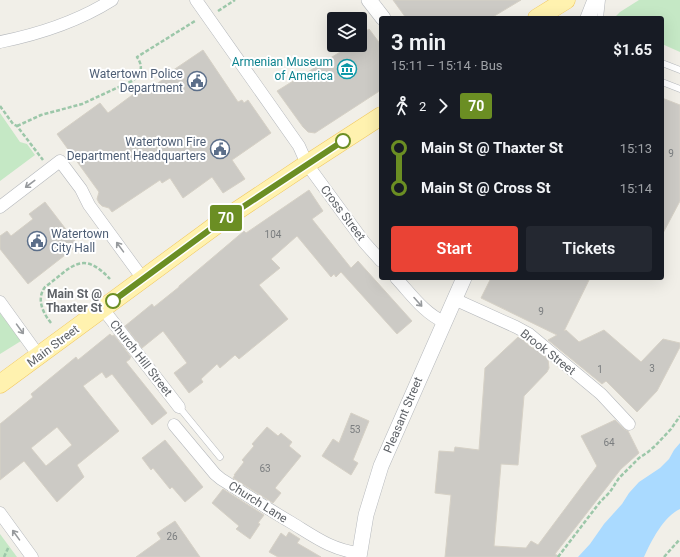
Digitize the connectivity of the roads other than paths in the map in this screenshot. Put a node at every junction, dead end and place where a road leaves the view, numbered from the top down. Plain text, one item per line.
1 (112, 0) edge
2 (196, 0) edge
3 (369, 0) edge
4 (566, 0) edge
5 (595, 0) edge
6 (602, 0) edge
7 (381, 16) edge
8 (540, 16) edge
9 (589, 16) edge
10 (600, 16) edge
11 (0, 42) edge
12 (664, 63) edge
13 (680, 70) edge
14 (664, 83) edge
15 (680, 89) edge
16 (379, 117) edge
17 (307, 164) junction
18 (0, 207) edge
19 (379, 259) edge
20 (143, 279) junction
21 (398, 280) edge
22 (463, 280) edge
23 (454, 299) junction
24 (0, 302) edge
25 (103, 309) junction
26 (444, 322) junction
27 (39, 356) junction
28 (0, 384) edge
29 (178, 407) joint
30 (629, 424) dead end
31 (174, 425) dead end
32 (220, 458) dead end
33 (0, 513) edge
34 (359, 555) edge
35 (32, 557) edge

1 - 11 street
2 - 17 street, Cross Street
3 - 7 street
4 - 8 main road
5 - 9 street
6 - 10 lane
12 - 13 lane
14 - 15 lane
16 - 17 main road, Main Street
17 - 19 street, Cross Street
17 - 20 main road, Main Street
20 -> 18 street
20 - 25 main road, Main Street
21 -> 26 street
22 - 23 street, Pleasant Street
23 - 26 street, Pleasant Street
23 - 30 street, Brook Street
24 -> 27 street
25 - 27 main road, Main Street
25 - 29 street, Church Hill Street
26 - 34 street, Pleasant Street
27 - 28 main road, Main Street
29 - 32 lane
31 - 34 street, Church Lane
35 -> 33 street

